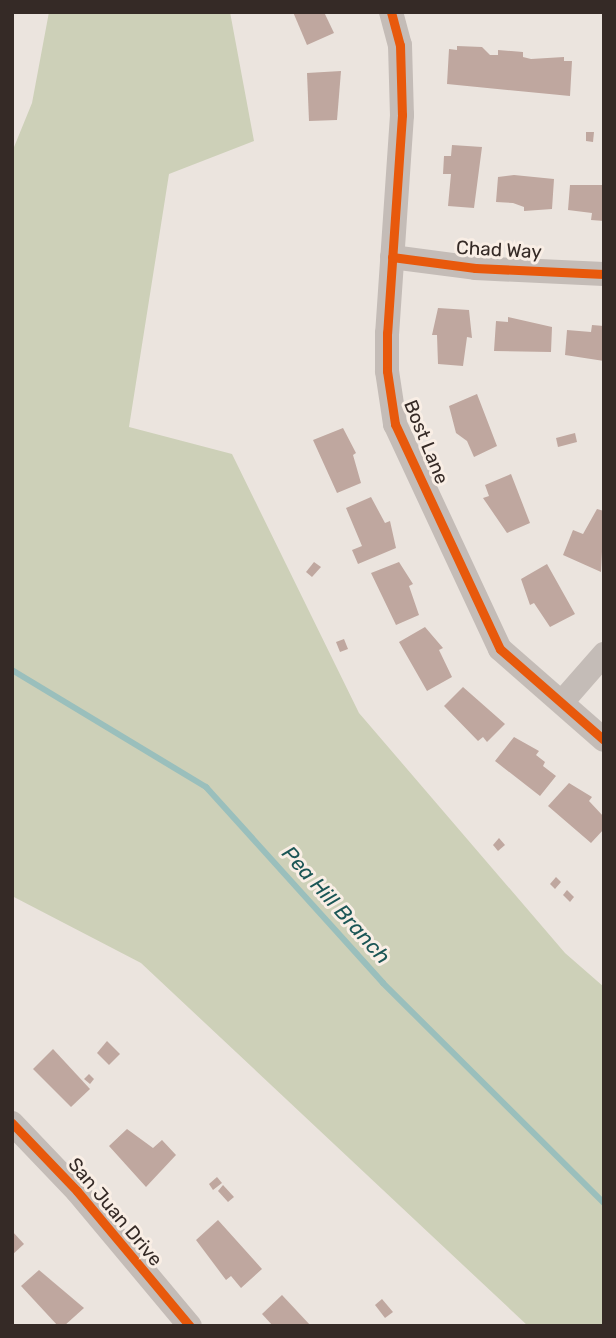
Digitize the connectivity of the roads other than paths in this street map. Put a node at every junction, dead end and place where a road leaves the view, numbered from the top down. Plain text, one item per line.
1 (391, 12) edge
2 (392, 257) junction
3 (604, 274) edge
4 (604, 654) edge
5 (562, 702) junction
6 (604, 740) edge
7 (12, 1123) edge
8 (190, 1326) edge

1 - 2 street, Bost Lane
2 - 3 street, Chad Way
2 - 5 street, Bost Lane
4 - 5 street
5 - 6 street, Bost Lane
7 - 8 street, San Juan Drive

